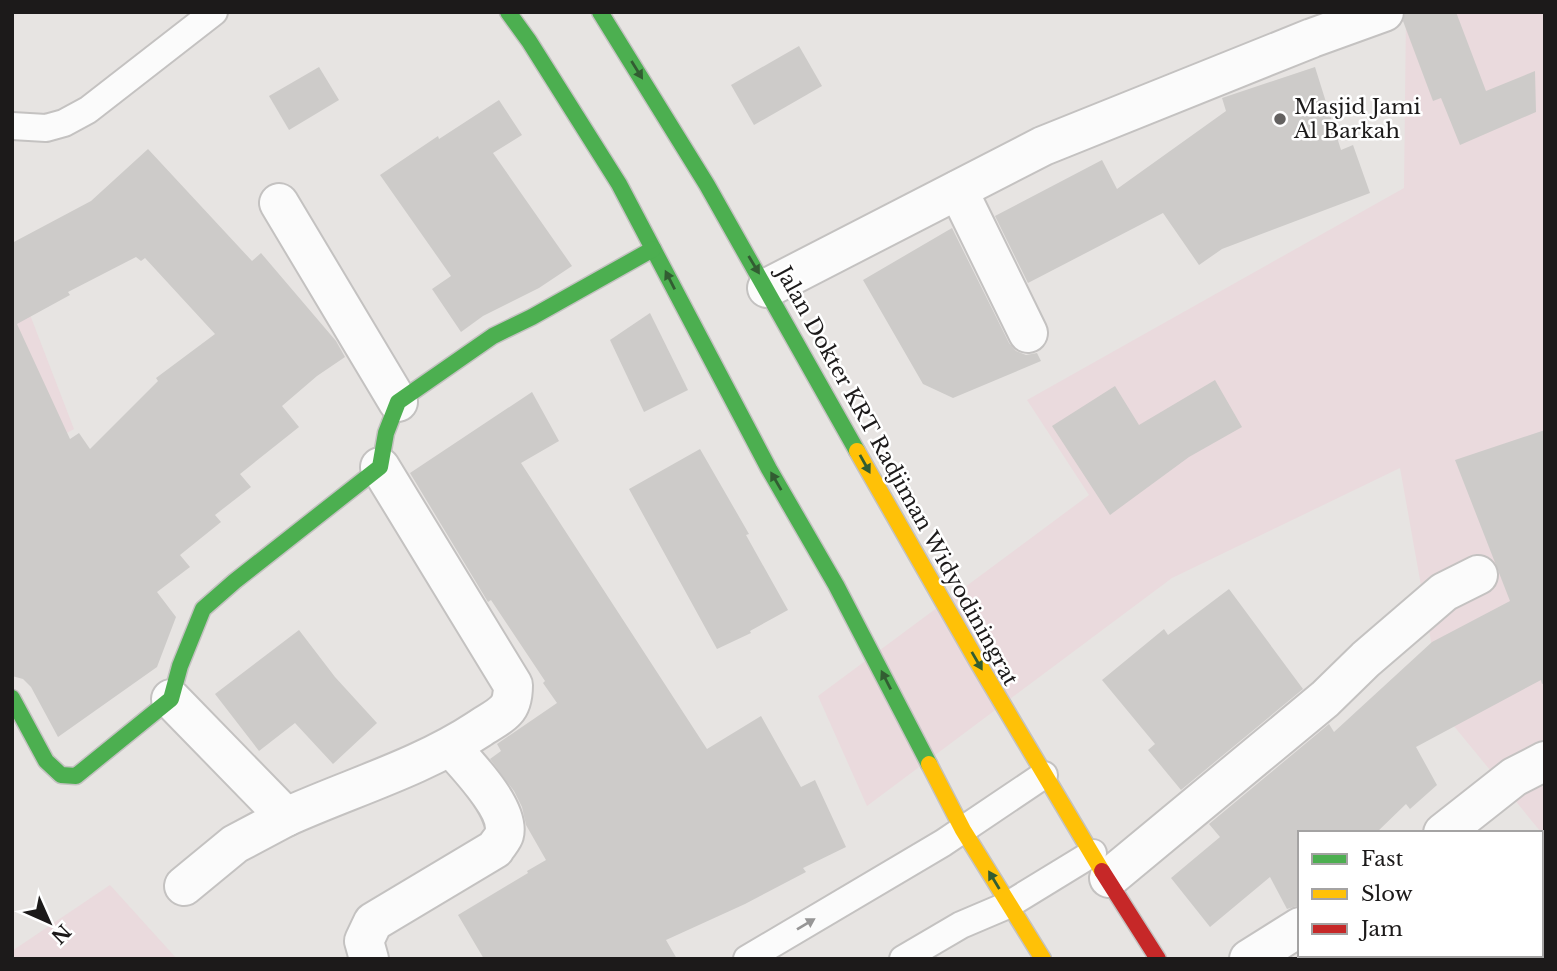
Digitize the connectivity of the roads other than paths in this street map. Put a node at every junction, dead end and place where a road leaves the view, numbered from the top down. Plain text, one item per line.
1 (214, 12) edge
2 (508, 12) edge
3 (600, 12) edge
4 (1384, 12) edge
5 (12, 126) edge
6 (958, 190) junction
7 (279, 203) dead end
8 (653, 249) junction
9 (767, 288) junction
10 (1028, 333) dead end
11 (398, 402) junction
12 (380, 467) junction
13 (1478, 575) dead end
14 (12, 698) edge
15 (171, 699) junction
16 (451, 747) junction
17 (1545, 761) edge
18 (1044, 775) junction
19 (285, 817) junction
20 (963, 830) junction
21 (1446, 831) edge
22 (1101, 865) junction
23 (184, 887) dead end
24 (1008, 905) junction
25 (1298, 928) edge
26 (369, 959) edge
27 (747, 959) edge
28 (903, 959) edge
29 (1043, 959) edge
30 (1158, 959) edge
31 (1249, 959) edge

1 - 5 lane
2 - 8 main road
3 -> 9 main road, Jalan Dokter KRT Radjiman Widyodiningrat
4 - 6 street
6 - 9 street
6 - 10 street
7 - 11 street
8 - 11 main road
20 -> 8 main road
9 -> 18 main road, Jalan Dokter KRT Radjiman Widyodiningrat
11 - 12 main road
12 - 15 main road
12 - 16 street
13 - 22 street
14 - 15 main road
15 - 19 street
16 - 19 street
16 - 26 street
17 - 21 street
18 - 20 lane
18 - 22 main road, Jalan Dokter KRT Radjiman Widyodiningrat
19 - 23 street
24 -> 20 main road
27 -> 20 lane
22 - 24 lane
22 - 30 main road, Jalan Dokter KRT Radjiman Widyodiningrat
24 - 28 lane
24 - 29 main road
25 - 31 street

